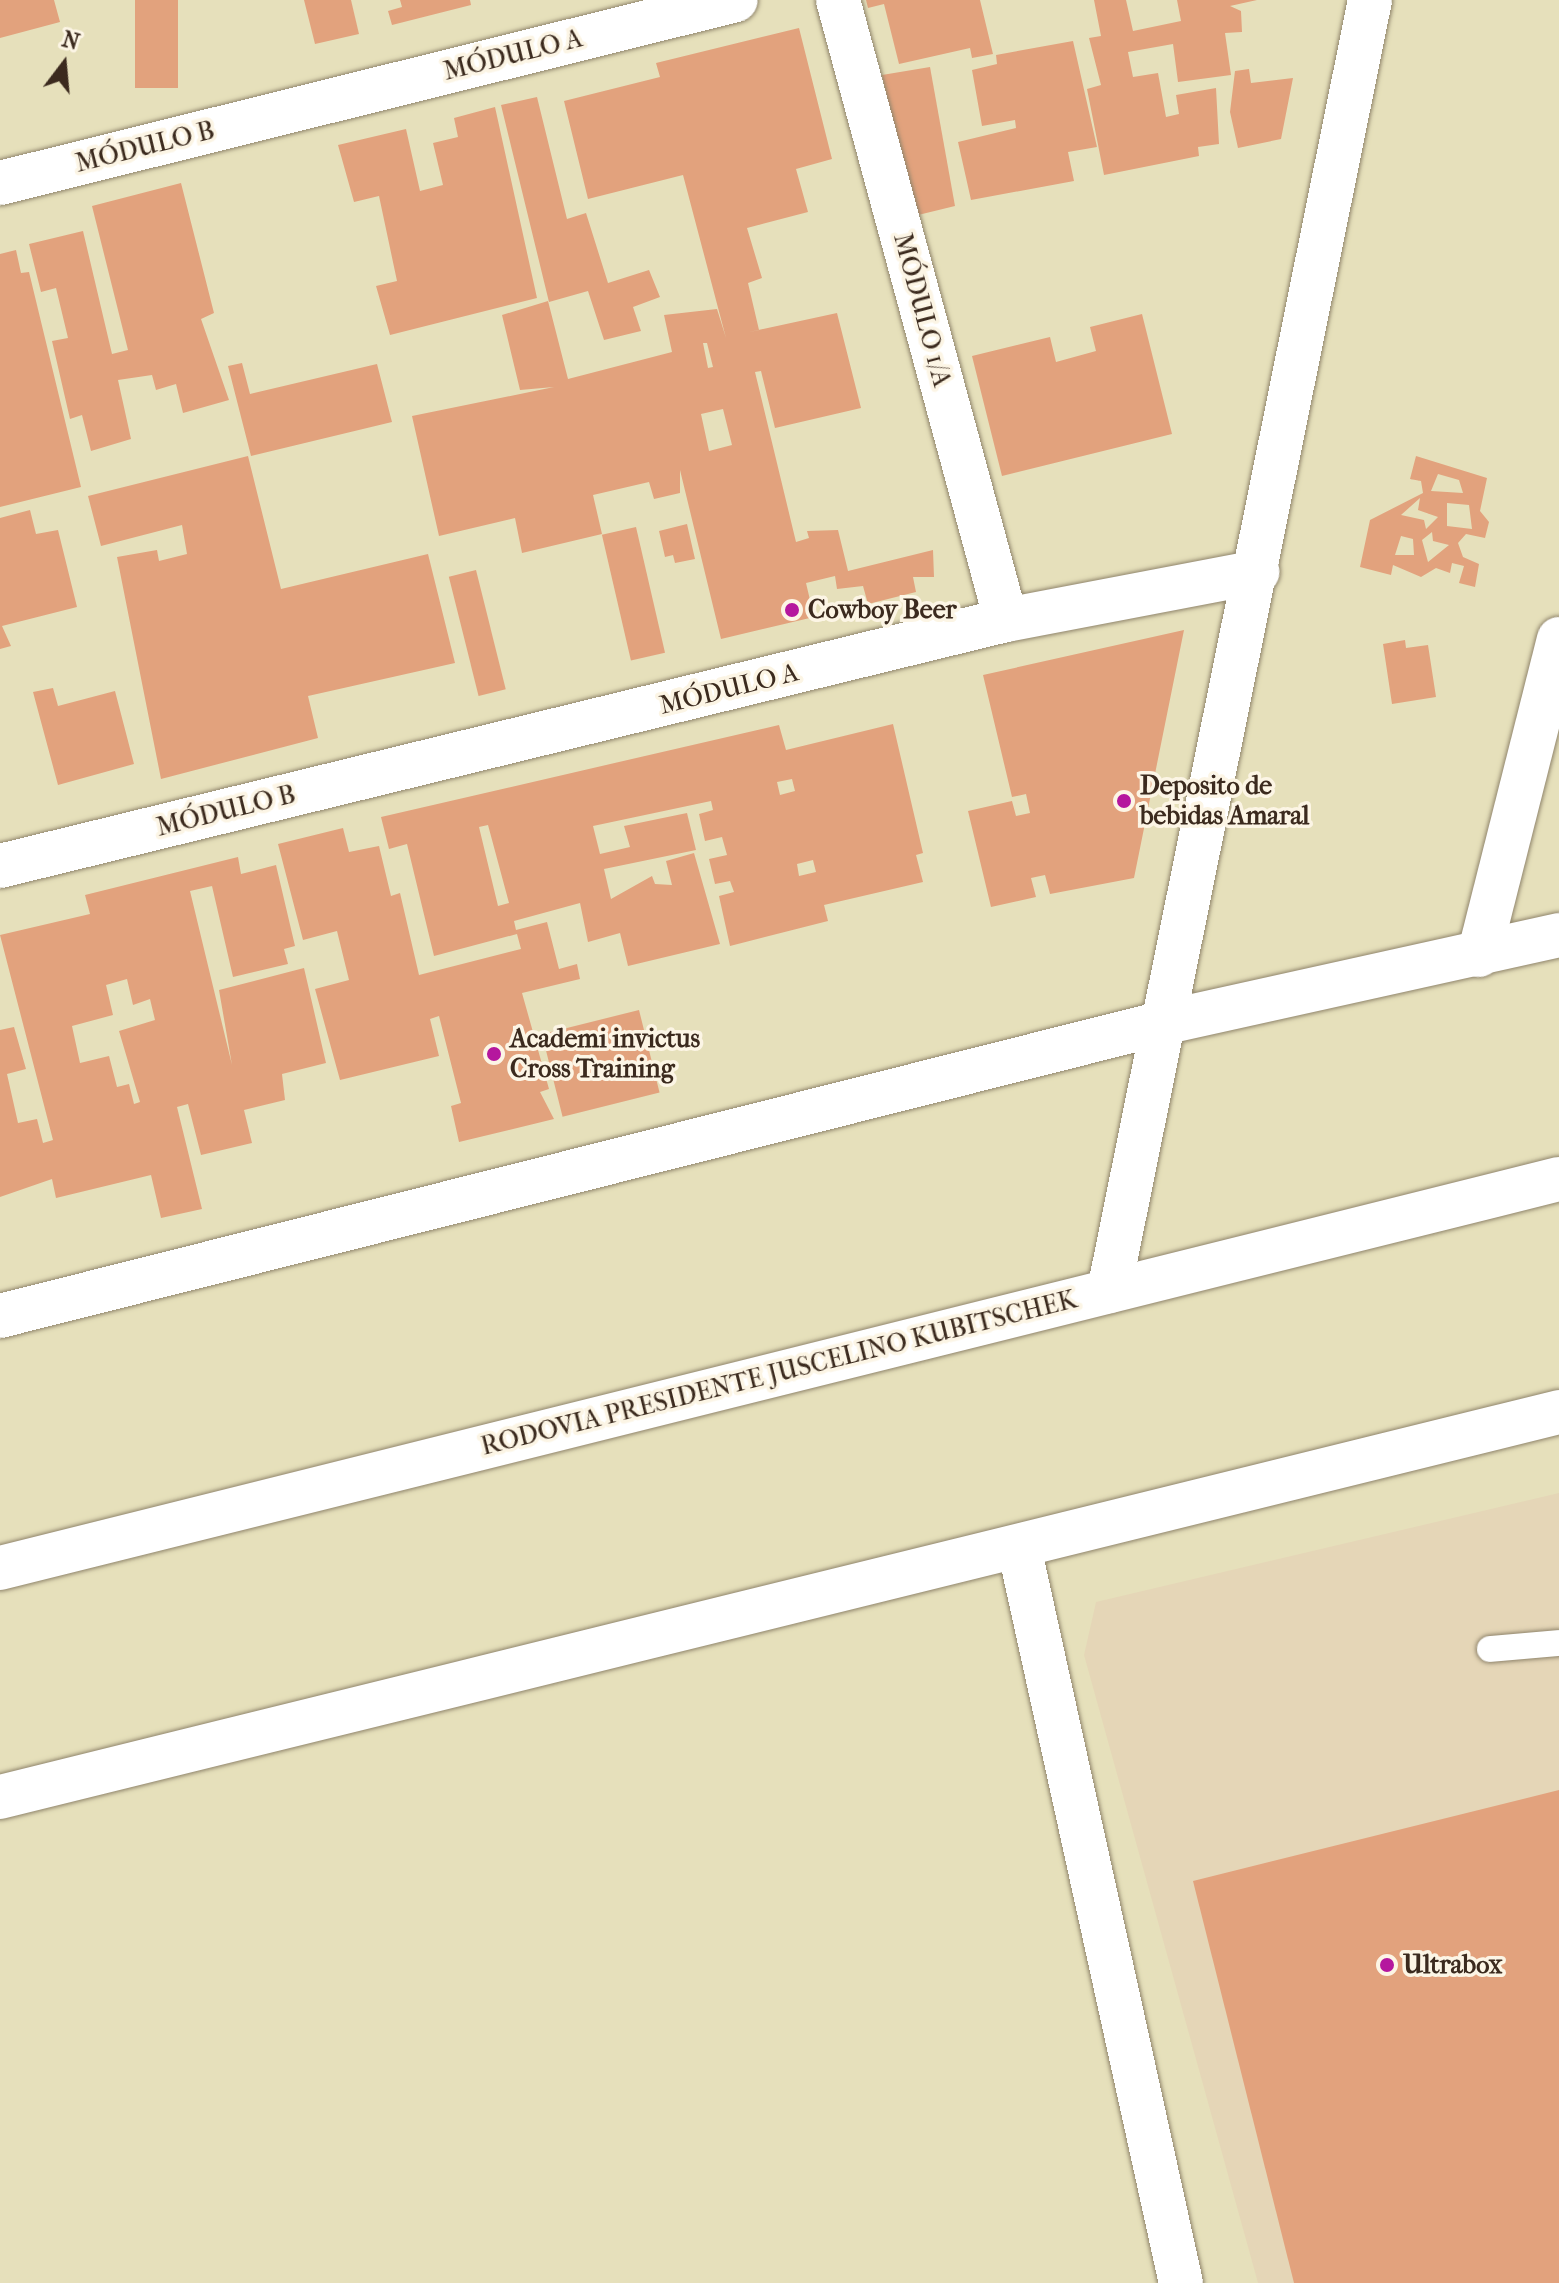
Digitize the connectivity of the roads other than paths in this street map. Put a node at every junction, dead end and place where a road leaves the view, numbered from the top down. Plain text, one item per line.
1 (736, 0) edge
2 (838, 0) edge
3 (1370, 0) edge
4 (289, 111) joint
5 (0, 183) edge
6 (1257, 572) junction
7 (1006, 620) junction
8 (1559, 639) edge
9 (452, 757) joint
10 (0, 866) edge
11 (1559, 935) edge
12 (1479, 955) junction
13 (1162, 1023) junction
14 (1559, 1179) edge
15 (1109, 1291) junction
16 (0, 1316) edge
17 (1559, 1412) edge
18 (1019, 1547) junction
19 (0, 1568) edge
20 (1559, 1643) edge
21 (1490, 1649) dead end
22 (0, 1797) edge
23 (1181, 2283) edge

1 - 4 main road, MÓDULO A
2 - 7 main road, MÓDULO 1/A
3 - 6 main road
4 - 5 main road, MÓDULO B
6 - 7 main road, MÓDULO A
6 - 13 main road
7 - 9 main road, MÓDULO A
8 - 12 main road
9 - 10 main road, MÓDULO B
11 - 12 main road
12 - 13 main road
13 - 15 main road
13 - 16 main road
14 - 15 main road, RODOVIA PRESIDENTE JUSCELINO KUBITSCHEK
15 - 19 main road, RODOVIA PRESIDENTE JUSCELINO KUBITSCHEK
17 - 18 main road
18 - 22 main road
18 - 23 main road
20 - 21 lane

